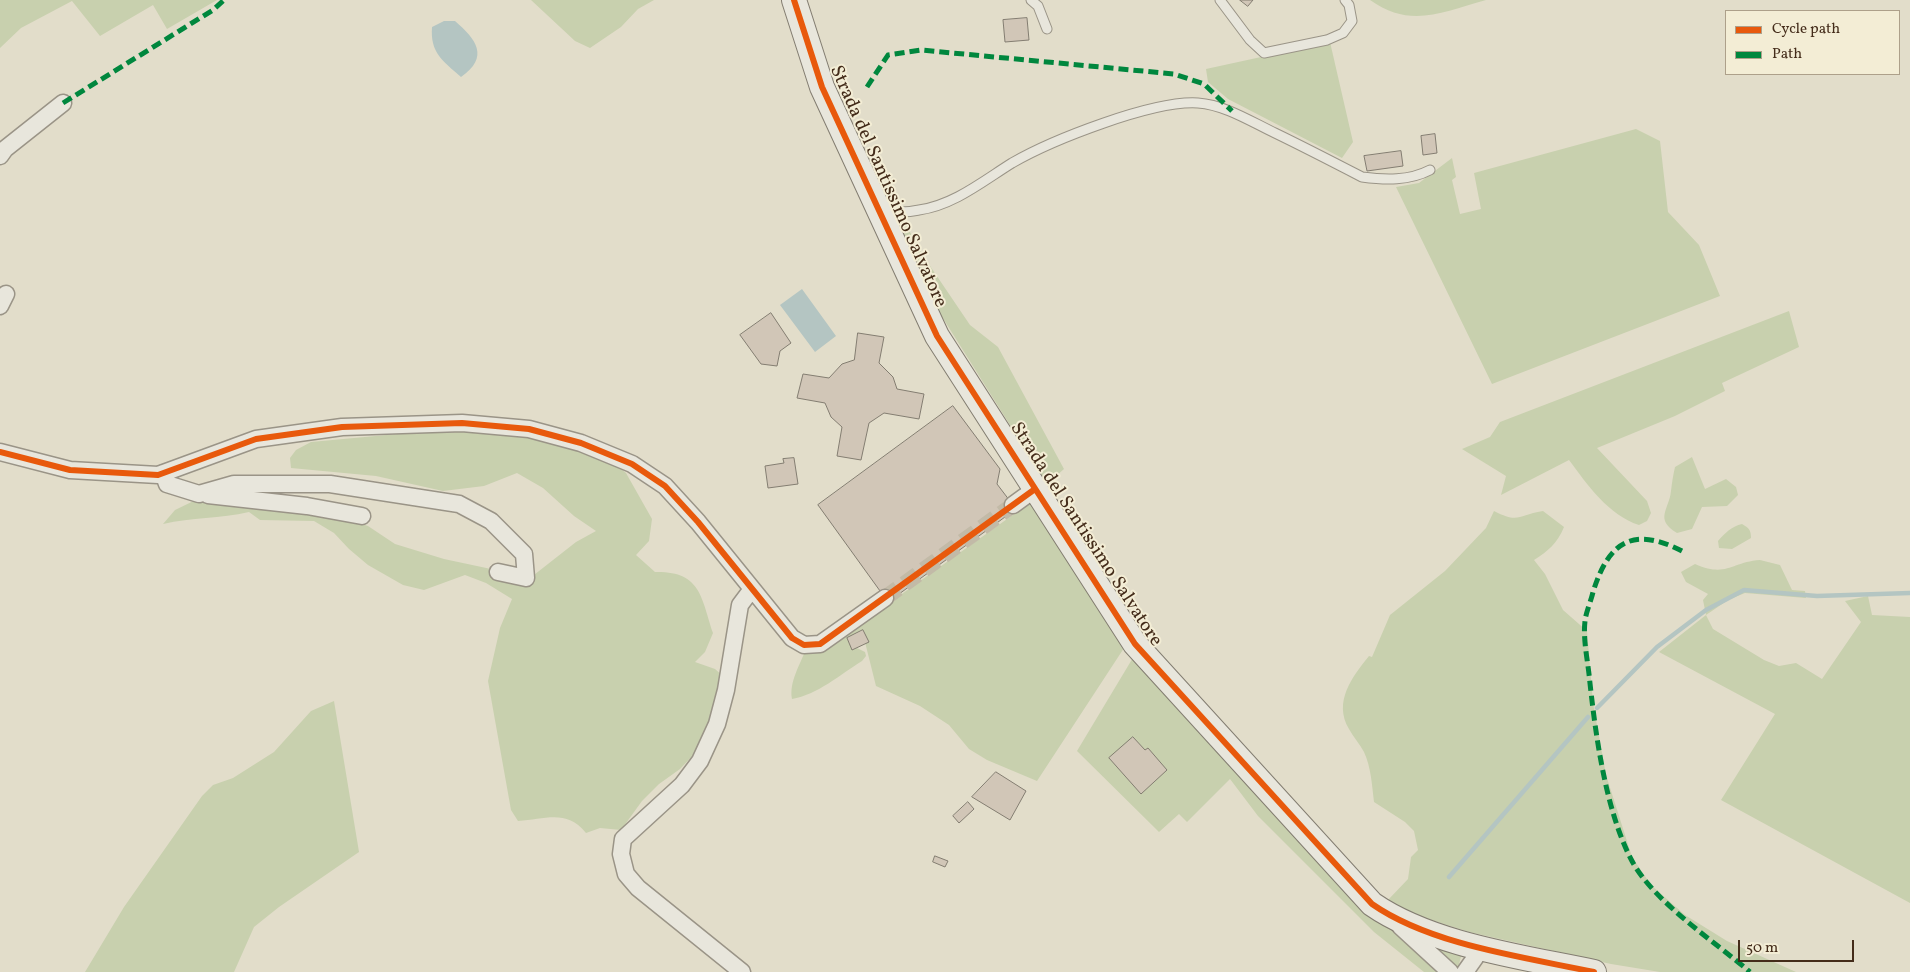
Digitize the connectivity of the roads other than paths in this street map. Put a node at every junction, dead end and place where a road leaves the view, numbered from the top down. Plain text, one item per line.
1 (794, 0) edge
2 (1031, 0) edge
3 (1220, 0) edge
4 (1345, 0) edge
5 (1047, 29) dead end
6 (63, 103) dead end
7 (0, 156) edge
8 (1430, 170) dead end
9 (876, 203) junction
10 (0, 452) edge
11 (163, 473) junction
12 (1035, 489) junction
13 (199, 494) junction
14 (1013, 505) tunnel mouth
15 (362, 516) dead end
16 (498, 572) dead end
17 (752, 589) junction
18 (885, 598) tunnel mouth
19 (1390, 917) junction
20 (1482, 948) junction
21 (742, 972) edge
22 (1450, 972) edge
23 (1465, 972) edge
24 (1594, 972) edge

1 - 9 street, Strada del Santissimo Salvatore
2 - 5 lane
3 - 4 lane
6 - 7 street
8 - 9 lane
9 - 12 street, Strada del Santissimo Salvatore
10 - 11 street
11 - 13 street
11 - 17 street
12 - 14 street
12 - 19 street, Strada del Santissimo Salvatore
13 - 15 street
13 - 16 street
17 - 18 street
17 - 21 street
19 - 20 street, Strada del Santissimo Salvatore
19 - 22 street
20 - 23 street
20 - 24 street, Strada del Santissimo Salvatore

